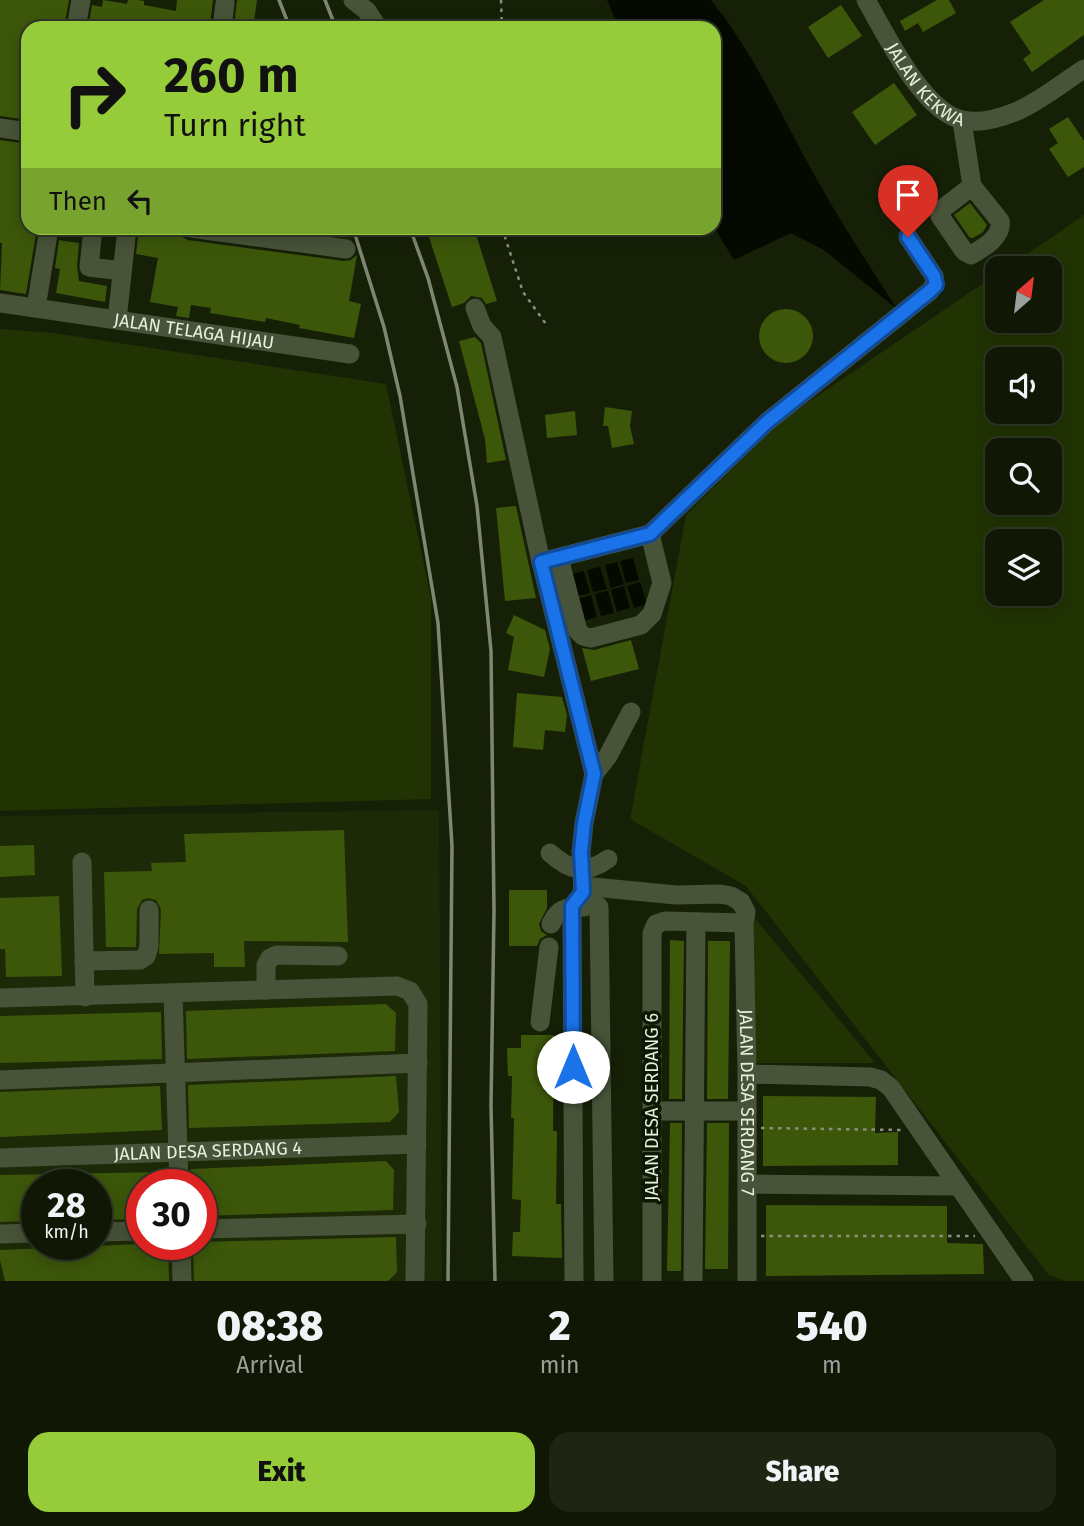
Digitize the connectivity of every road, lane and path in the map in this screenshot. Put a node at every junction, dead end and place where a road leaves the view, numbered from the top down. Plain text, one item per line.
1 (81, 0) edge
2 (353, 0) edge
3 (501, 0) edge
4 (866, 0) edge
5 (225, 3) dead end
6 (77, 21) edge
7 (223, 21) edge
8 (373, 21) edge
9 (502, 21) edge
10 (1084, 69) edge
11 (962, 121) junction
12 (0, 128) edge
13 (21, 131) edge
14 (972, 186) dead end
15 (48, 235) edge
16 (92, 235) edge
17 (126, 235) edge
18 (245, 235) edge
19 (504, 235) edge
20 (908, 237) dead end
21 (346, 248) dead end
22 (122, 271) junction
23 (0, 303) edge
24 (36, 308) junction
25 (475, 308) dead end
26 (117, 320) junction
27 (546, 324) dead end
28 (350, 354) dead end
29 (650, 534) junction
30 (550, 560) junction
31 (631, 712) dead end
32 (594, 774) junction
33 (550, 853) dead end
34 (608, 859) dead end
35 (82, 862) dead end
36 (580, 888) junction
37 (149, 910) dead end
38 (696, 922) junction
39 (744, 923) junction
40 (551, 924) dead end
41 (548, 947) dead end
42 (338, 956) dead end
43 (84, 961) junction
44 (266, 990) junction
45 (173, 994) junction
46 (85, 997) junction
47 (0, 998) edge
48 (540, 1022) dead end
49 (418, 1063) junction
50 (175, 1073) junction
51 (747, 1074) junction
52 (0, 1080) edge
53 (652, 1111) junction
54 (695, 1111) junction
55 (747, 1119) junction
56 (918, 1130) junction
57 (418, 1144) junction
58 (178, 1152) junction
59 (0, 1158) edge
60 (179, 1169) edge
61 (748, 1184) junction
62 (957, 1186) junction
63 (417, 1224) junction
64 (217, 1229) edge
65 (21, 1233) edge
66 (0, 1234) edge
67 (747, 1236) junction
68 (994, 1236) junction
69 (181, 1260) edge
70 (182, 1281) edge
71 (415, 1281) edge
72 (574, 1281) edge
73 (604, 1281) edge
74 (653, 1281) edge
75 (693, 1281) edge
76 (747, 1281) edge
77 (1024, 1281) edge

1 - 6 street
2 - 8 street
3 - 9 path
4 - 11 street, JALAN KEKWA
5 - 7 street
10 - 11 street, JALAN KEKWA
11 - 14 street
12 - 13 street
15 - 24 street
16 - 22 street
17 - 22 street
18 - 21 street
19 - 27 path
20 - 29 street
22 - 26 street
23 - 24 street, JALAN TELAGA HIJAU
24 - 26 street, JALAN TELAGA HIJAU
25 - 30 street
26 - 28 street, JALAN TELAGA HIJAU
29 - 30 street
29 - 30 street
30 - 32 street
31 - 32 street
32 - 36 street
33 - 36 street
34 - 36 street
35 - 43 street
36 - 39 street
36 - 40 street
36 - 72 street
36 - 73 street
37 - 43 street
38 - 39 street
38 - 53 street, JALAN DESA SERDANG 6
38 - 54 street
39 - 51 street, JALAN DESA SERDANG 7
41 - 48 street
42 - 44 street
43 - 46 street
44 - 45 street
44 - 49 street
45 - 46 street
45 - 50 street
46 - 47 street
49 - 50 street
49 - 57 street
50 - 52 street
50 - 58 street
51 - 55 street, JALAN DESA SERDANG 7
51 - 56 street
53 - 54 street
53 - 74 street, JALAN DESA SERDANG 6
54 - 55 street
54 - 75 street
55 - 56 path
55 - 61 street, JALAN DESA SERDANG 7
56 - 62 street
57 - 58 street, JALAN DESA SERDANG 4
57 - 63 street
58 - 59 street, JALAN DESA SERDANG 4
58 - 60 street
61 - 62 street
61 - 67 street, JALAN DESA SERDANG 7
62 - 68 street
63 - 64 street
63 - 71 street
65 - 66 street
67 - 68 path
67 - 76 street, JALAN DESA SERDANG 7
68 - 77 street
69 - 70 street

